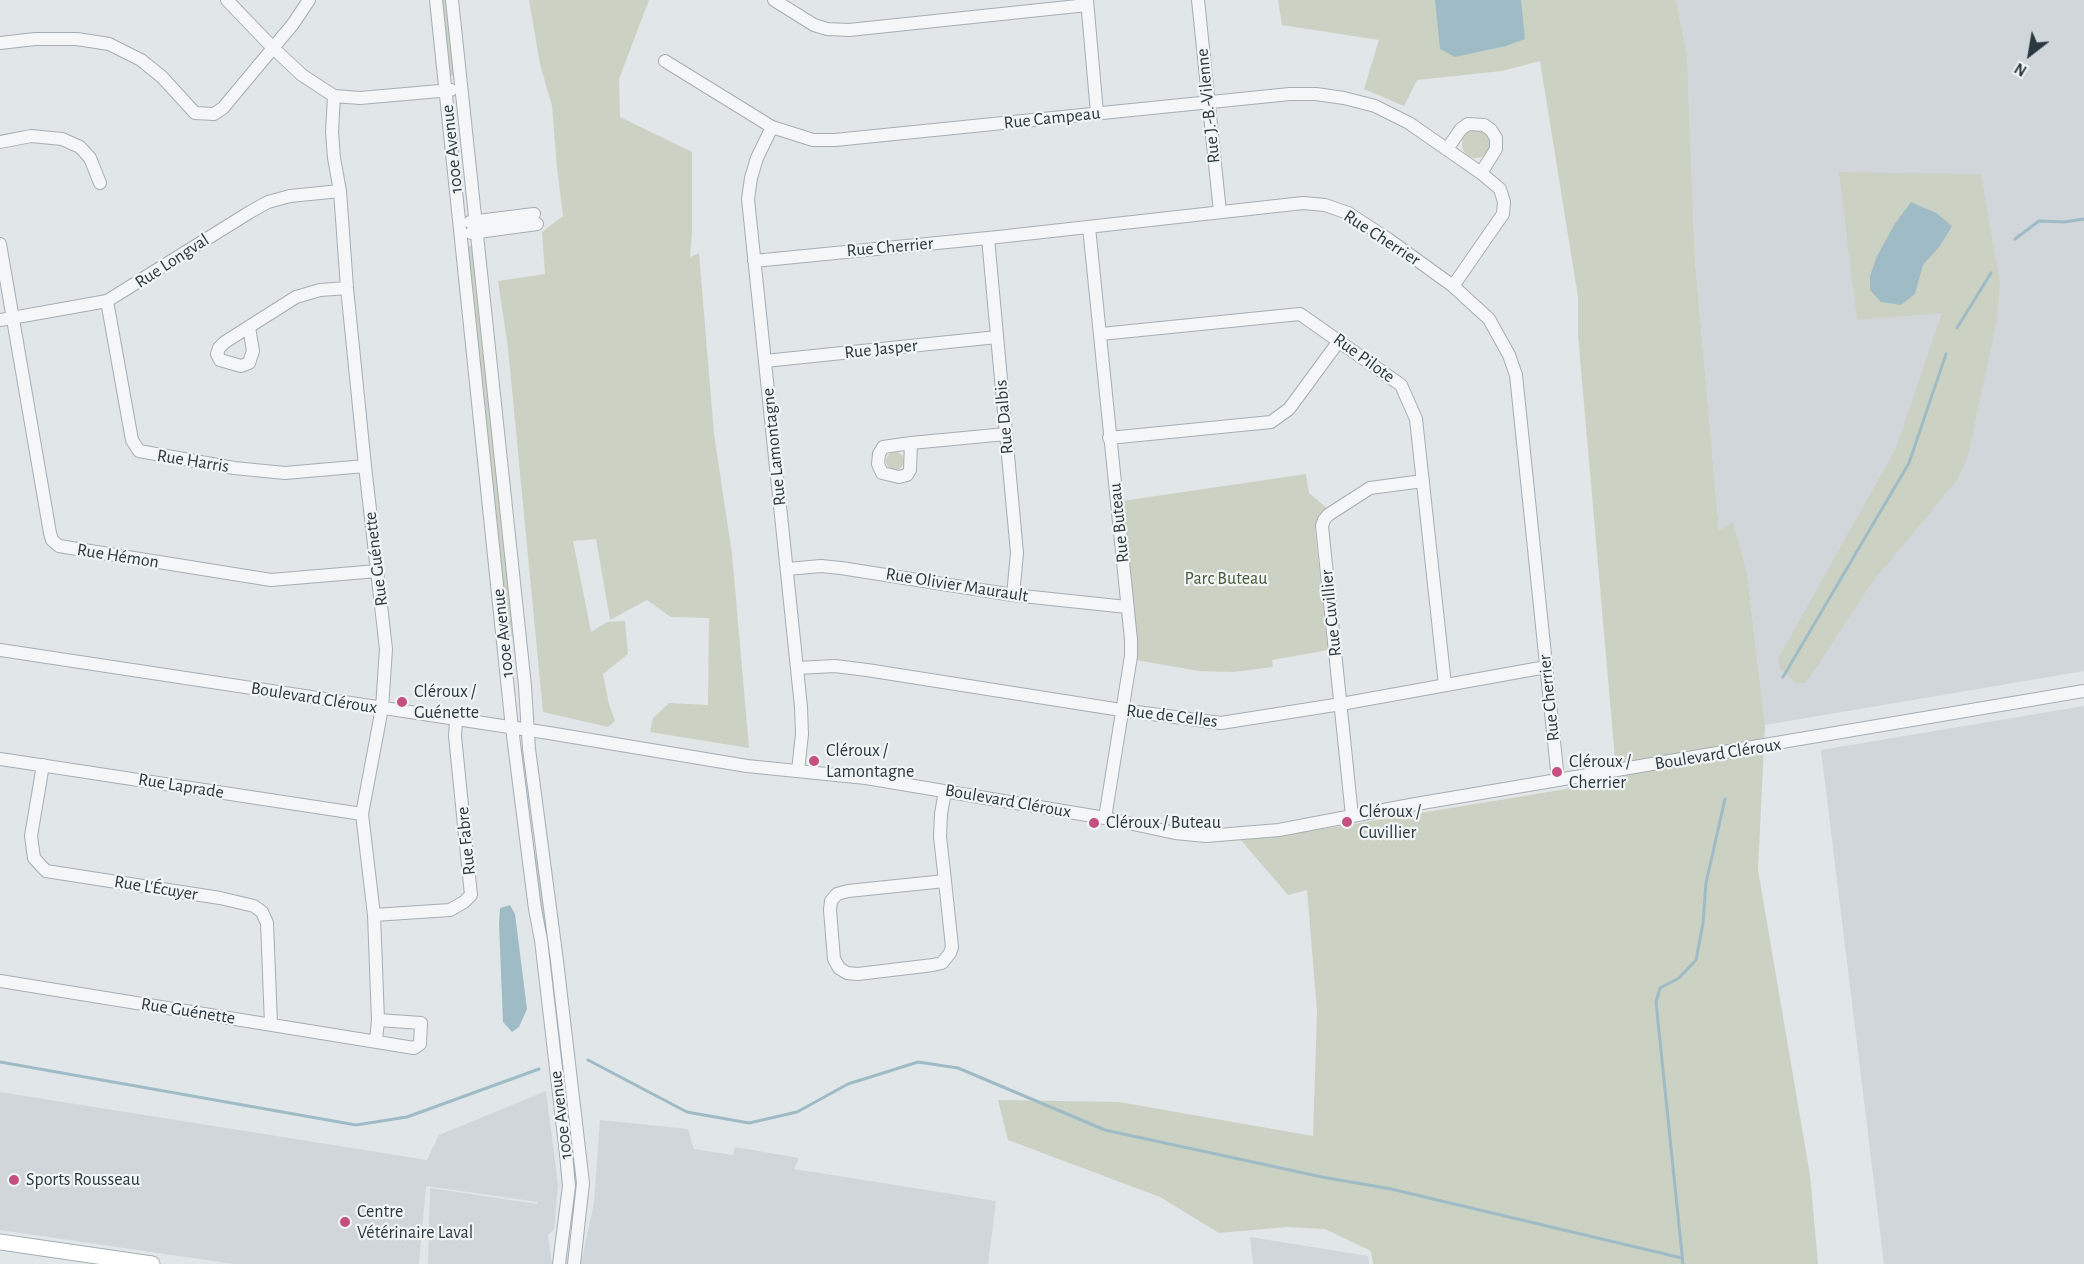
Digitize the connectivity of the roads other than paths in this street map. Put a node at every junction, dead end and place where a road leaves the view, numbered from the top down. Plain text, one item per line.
1 (227, 0) edge
2 (309, 0) edge
3 (436, 0) edge
4 (452, 0) edge
5 (774, 0) edge
6 (1198, 0) edge
7 (1087, 3) edge
8 (0, 43) edge
9 (272, 47) junction
10 (665, 61) dead end
11 (461, 89) junction
12 (446, 90) junction
13 (334, 96) junction
14 (1207, 103) junction
15 (1097, 113) junction
16 (772, 127) junction
17 (0, 142) edge
18 (1447, 149) junction
19 (1481, 173) junction
20 (100, 183) dead end
21 (340, 191) junction
22 (1220, 212) junction
23 (536, 219) dead end
24 (476, 227) junction
25 (1089, 227) junction
26 (460, 229) junction
27 (988, 238) junction
28 (0, 244) edge
29 (754, 261) junction
30 (1453, 286) junction
31 (347, 288) junction
32 (107, 301) junction
33 (6, 319) edge
34 (249, 327) dead end
35 (1101, 334) junction
36 (997, 337) junction
37 (1339, 340) junction
38 (765, 361) junction
39 (1006, 434) junction
40 (1109, 438) junction
41 (910, 443) dead end
42 (365, 466) junction
43 (1423, 481) junction
44 (787, 568) junction
45 (377, 571) junction
46 (1013, 595) junction
47 (1127, 607) junction
48 (0, 650) edge
49 (1546, 667) junction
50 (797, 668) junction
51 (1445, 685) junction
52 (2084, 691) edge
53 (1341, 704) junction
54 (382, 708) junction
55 (1121, 710) junction
56 (456, 720) junction
57 (512, 728) junction
58 (528, 730) junction
59 (0, 759) edge
60 (43, 765) junction
61 (798, 771) junction
62 (1558, 780) junction
63 (945, 791) junction
64 (362, 814) junction
65 (1352, 816) junction
66 (1105, 818) junction
67 (945, 881) junction
68 (374, 915) junction
69 (0, 981) edge
70 (378, 1020) junction
71 (271, 1024) junction
72 (376, 1041) junction
73 (0, 1242) edge
74 (152, 1264) edge
75 (559, 1264) edge
76 (574, 1264) edge

1 - 9 street
2 - 9 street
3 - 12 street, 100e Avenue
4 - 11 street, 100e Avenue
5 - 7 street
6 - 14 street, Rue J.-B.-Vilenne
7 - 15 street
8 - 9 street
9 - 13 street
10 - 16 street, Rue Campeau
11 - 12 street
11 - 24 street, 100e Avenue
12 - 13 street
12 - 26 street, 100e Avenue
13 - 21 street, Rue Guénette
14 - 15 street, Rue Campeau
14 - 18 street, Rue Campeau
14 - 22 street, Rue J.-B.-Vilenne
15 - 16 street, Rue Campeau
16 - 29 street, Rue Lamontagne
17 - 20 street
18 - 19 street, Rue Campeau
18 - 19 street
19 - 30 street, Rue Campeau
21 - 31 street, Rue Guénette
21 - 32 street, Rue Longval
22 - 25 street, Rue Cherrier
22 - 30 street, Rue Cherrier
23 - 24 street
24 - 26 street
24 - 58 street, 100e Avenue
25 - 27 street, Rue Cherrier
25 - 35 street, Rue Buteau
26 - 57 street, 100e Avenue
27 - 29 street, Rue Cherrier
27 - 36 street, Rue Dalbis
28 - 33 street, Rue Hémon
29 - 38 street, Rue Lamontagne
30 - 49 street, Rue Cherrier
31 - 34 street
31 - 42 street, Rue Guénette
32 - 33 street, Rue Longval
32 - 42 street, Rue Harris
33 - 45 street, Rue Hémon
35 - 37 street, Rue Pilote
35 - 40 street, Rue Buteau
36 - 38 street, Rue Jasper
36 - 39 street, Rue Dalbis
37 - 40 street
37 - 43 street, Rue Pilote
38 - 44 street, Rue Lamontagne
39 - 41 street
39 - 46 street, Rue Dalbis
40 - 47 street, Rue Buteau
42 - 45 street, Rue Guénette
43 - 51 street, Rue Pilote
43 - 53 street, Rue Cuvillier
44 - 46 street, Rue Olivier Maurault
44 - 50 street, Rue Lamontagne
45 - 54 street, Rue Guénette
46 - 47 street, Rue Olivier Maurault
47 - 55 street, Rue Buteau
48 - 54 street, Boulevard Cléroux
49 - 51 street, Rue de Celles
49 - 62 street, Rue Cherrier
50 - 55 street, Rue de Celles
50 - 61 street, Rue Lamontagne
51 - 53 street, Rue de Celles
52 - 62 street, Boulevard Cléroux
53 - 55 street, Rue de Celles
53 - 65 street, Rue Cuvillier
54 - 56 street, Boulevard Cléroux
54 - 64 street, Rue Guénette
55 - 66 street, Rue Buteau
56 - 57 street, Boulevard Cléroux
56 - 68 street, Rue Fabre
57 - 58 street, Boulevard Cléroux
57 - 75 street, 100e Avenue
58 - 61 street, Boulevard Cléroux
58 - 76 street, 100e Avenue
59 - 60 street, Rue Laprade
60 - 64 street, Rue Laprade
60 - 71 street, Rue L'Écuyer
61 - 63 street, Boulevard Cléroux
62 - 65 street, Boulevard Cléroux
63 - 66 street, Boulevard Cléroux
63 - 67 street
64 - 68 street, Rue Guénette
65 - 66 street, Boulevard Cléroux
67 - 67 street
68 - 70 street, Rue Guénette
69 - 71 street, Rue Guénette
70 - 72 street, Rue Guénette
70 - 72 street, Rue Guénette
71 - 72 street, Rue Guénette
73 - 74 main road

